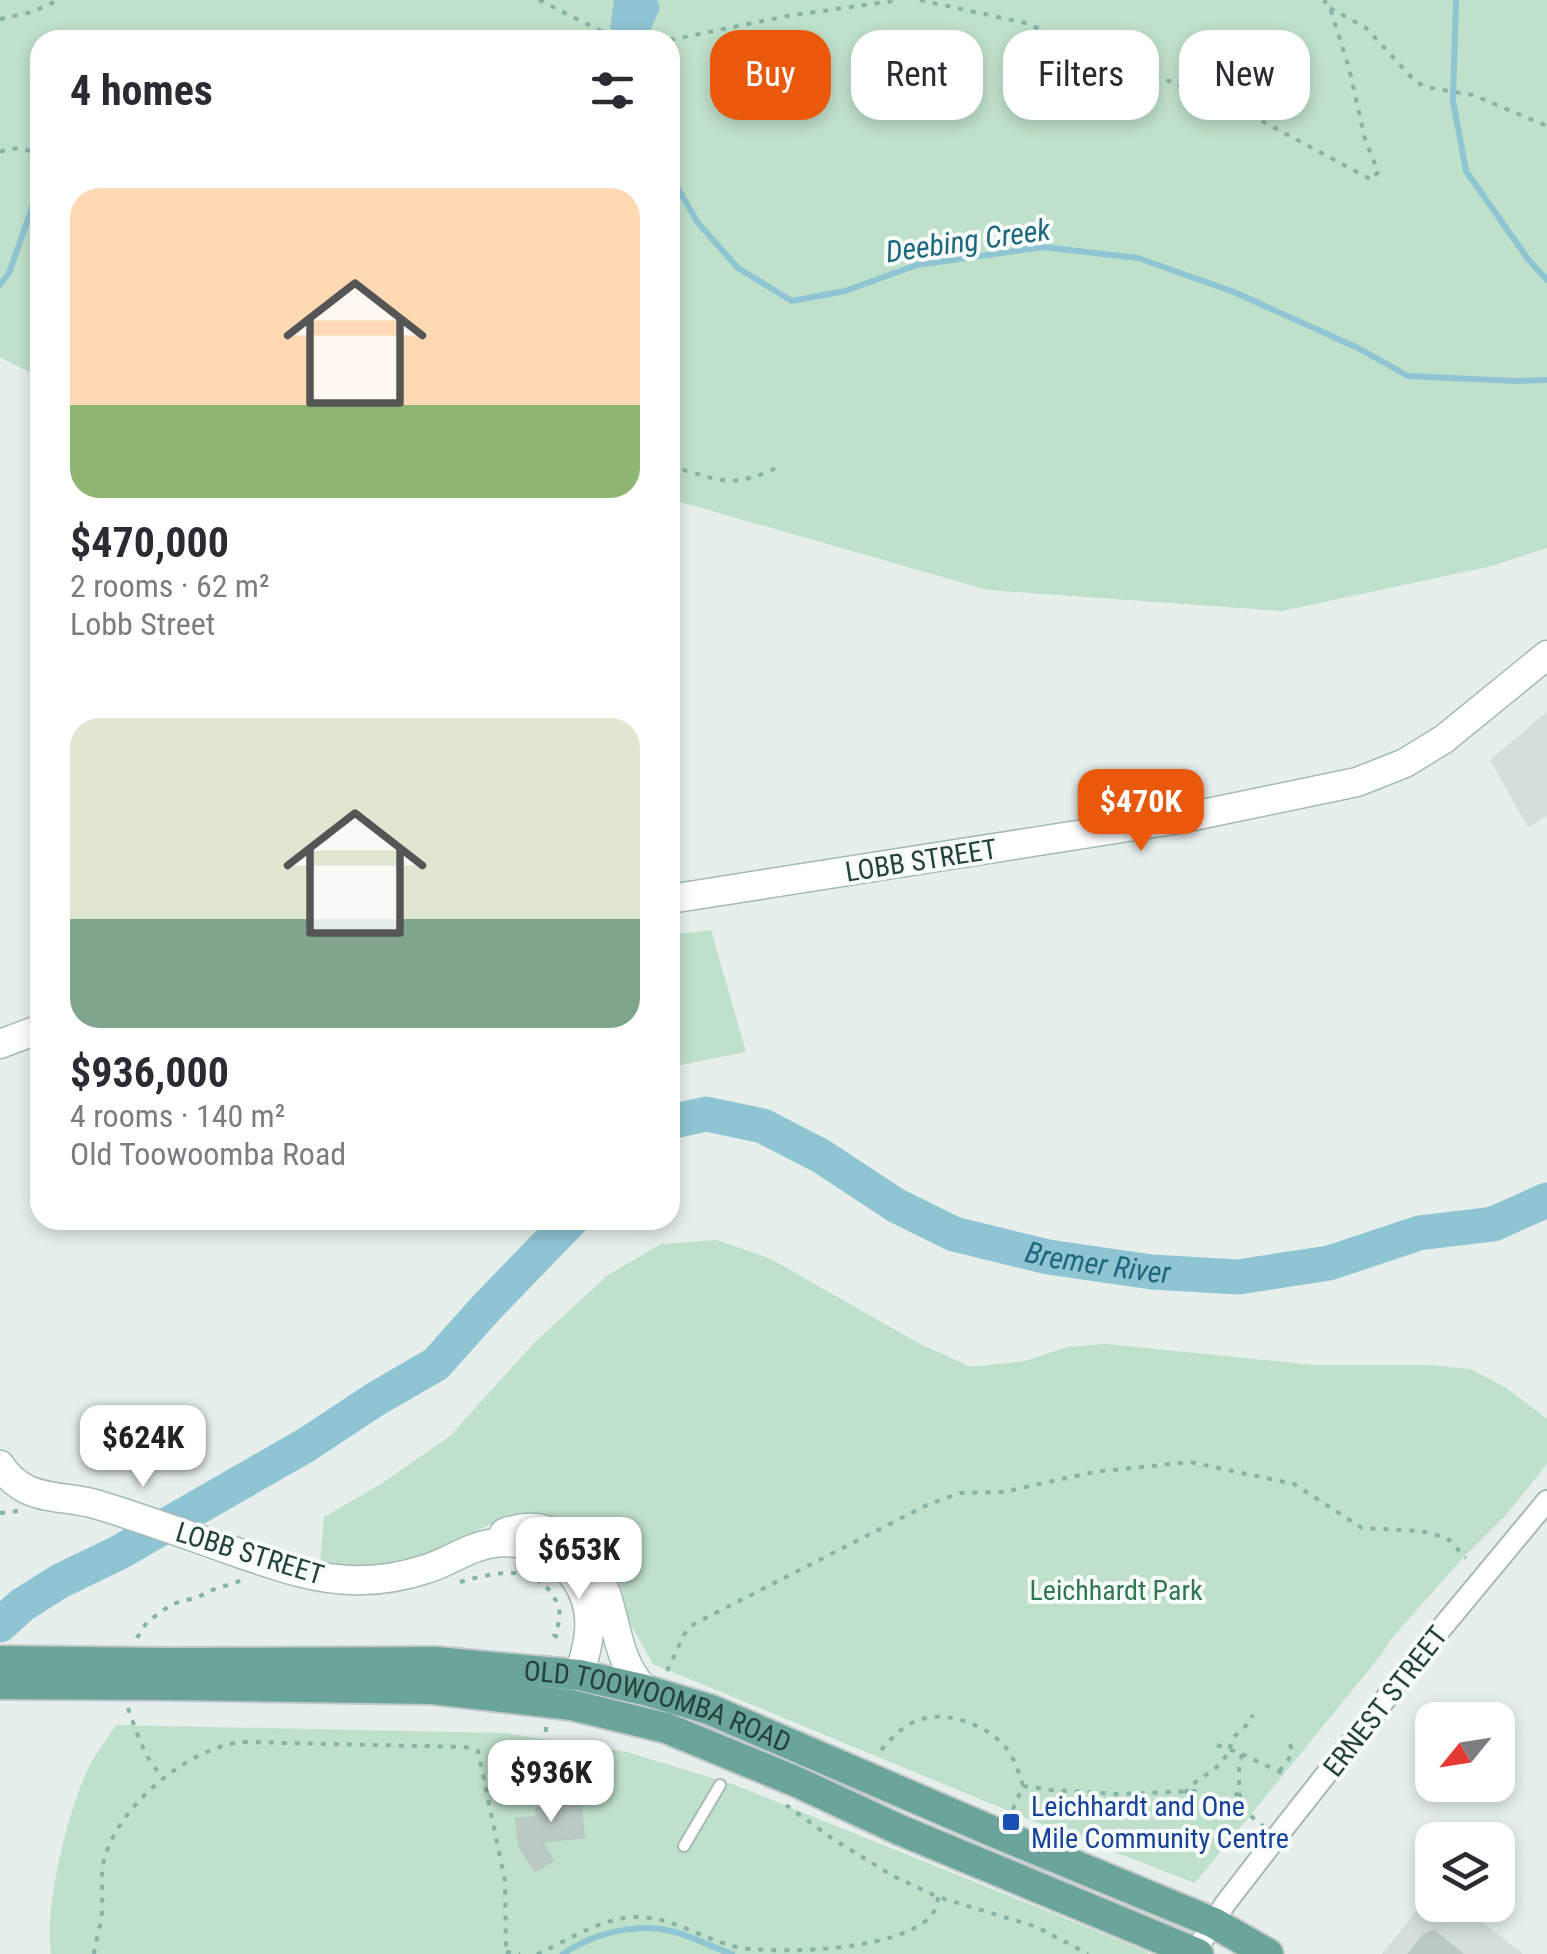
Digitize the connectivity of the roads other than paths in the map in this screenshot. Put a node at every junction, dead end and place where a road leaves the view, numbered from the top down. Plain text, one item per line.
1 (1547, 655) edge
2 (680, 897) edge
3 (30, 1034) edge
4 (0, 1044) edge
5 (2, 1473) edge
6 (1547, 1501) edge
7 (1539, 1529) edge
8 (472, 1550) junction
9 (0, 1661) edge
10 (168, 1674) junction
11 (579, 1675) junction
12 (655, 1681) junction
13 (0, 1684) edge
14 (559, 1714) junction
15 (720, 1786) dead end
16 (684, 1846) dead end
17 (1214, 1923) junction
18 (1196, 1953) edge
19 (1268, 1954) edge

1 - 2 main road, LOBB STREET
3 - 4 main road
5 - 8 main road, LOBB STREET
6 - 7 street, ERNEST STREET
7 - 17 street, ERNEST STREET
8 - 11 main road, LOBB STREET
8 - 12 main road
9 - 10 main road, OLD TOOWOOMBA ROAD, bridge
10 - 11 main road, OLD TOOWOOMBA ROAD
10 - 13 main road, OLD TOOWOOMBA ROAD, bridge
10 - 14 main road, OLD TOOWOOMBA ROAD
11 - 12 main road, OLD TOOWOOMBA ROAD
11 - 14 main road
12 - 17 main road, OLD TOOWOOMBA ROAD
14 - 18 main road, OLD TOOWOOMBA ROAD
15 - 16 lane
17 - 18 street, ERNEST STREET
17 - 19 main road, OLD TOOWOOMBA ROAD

